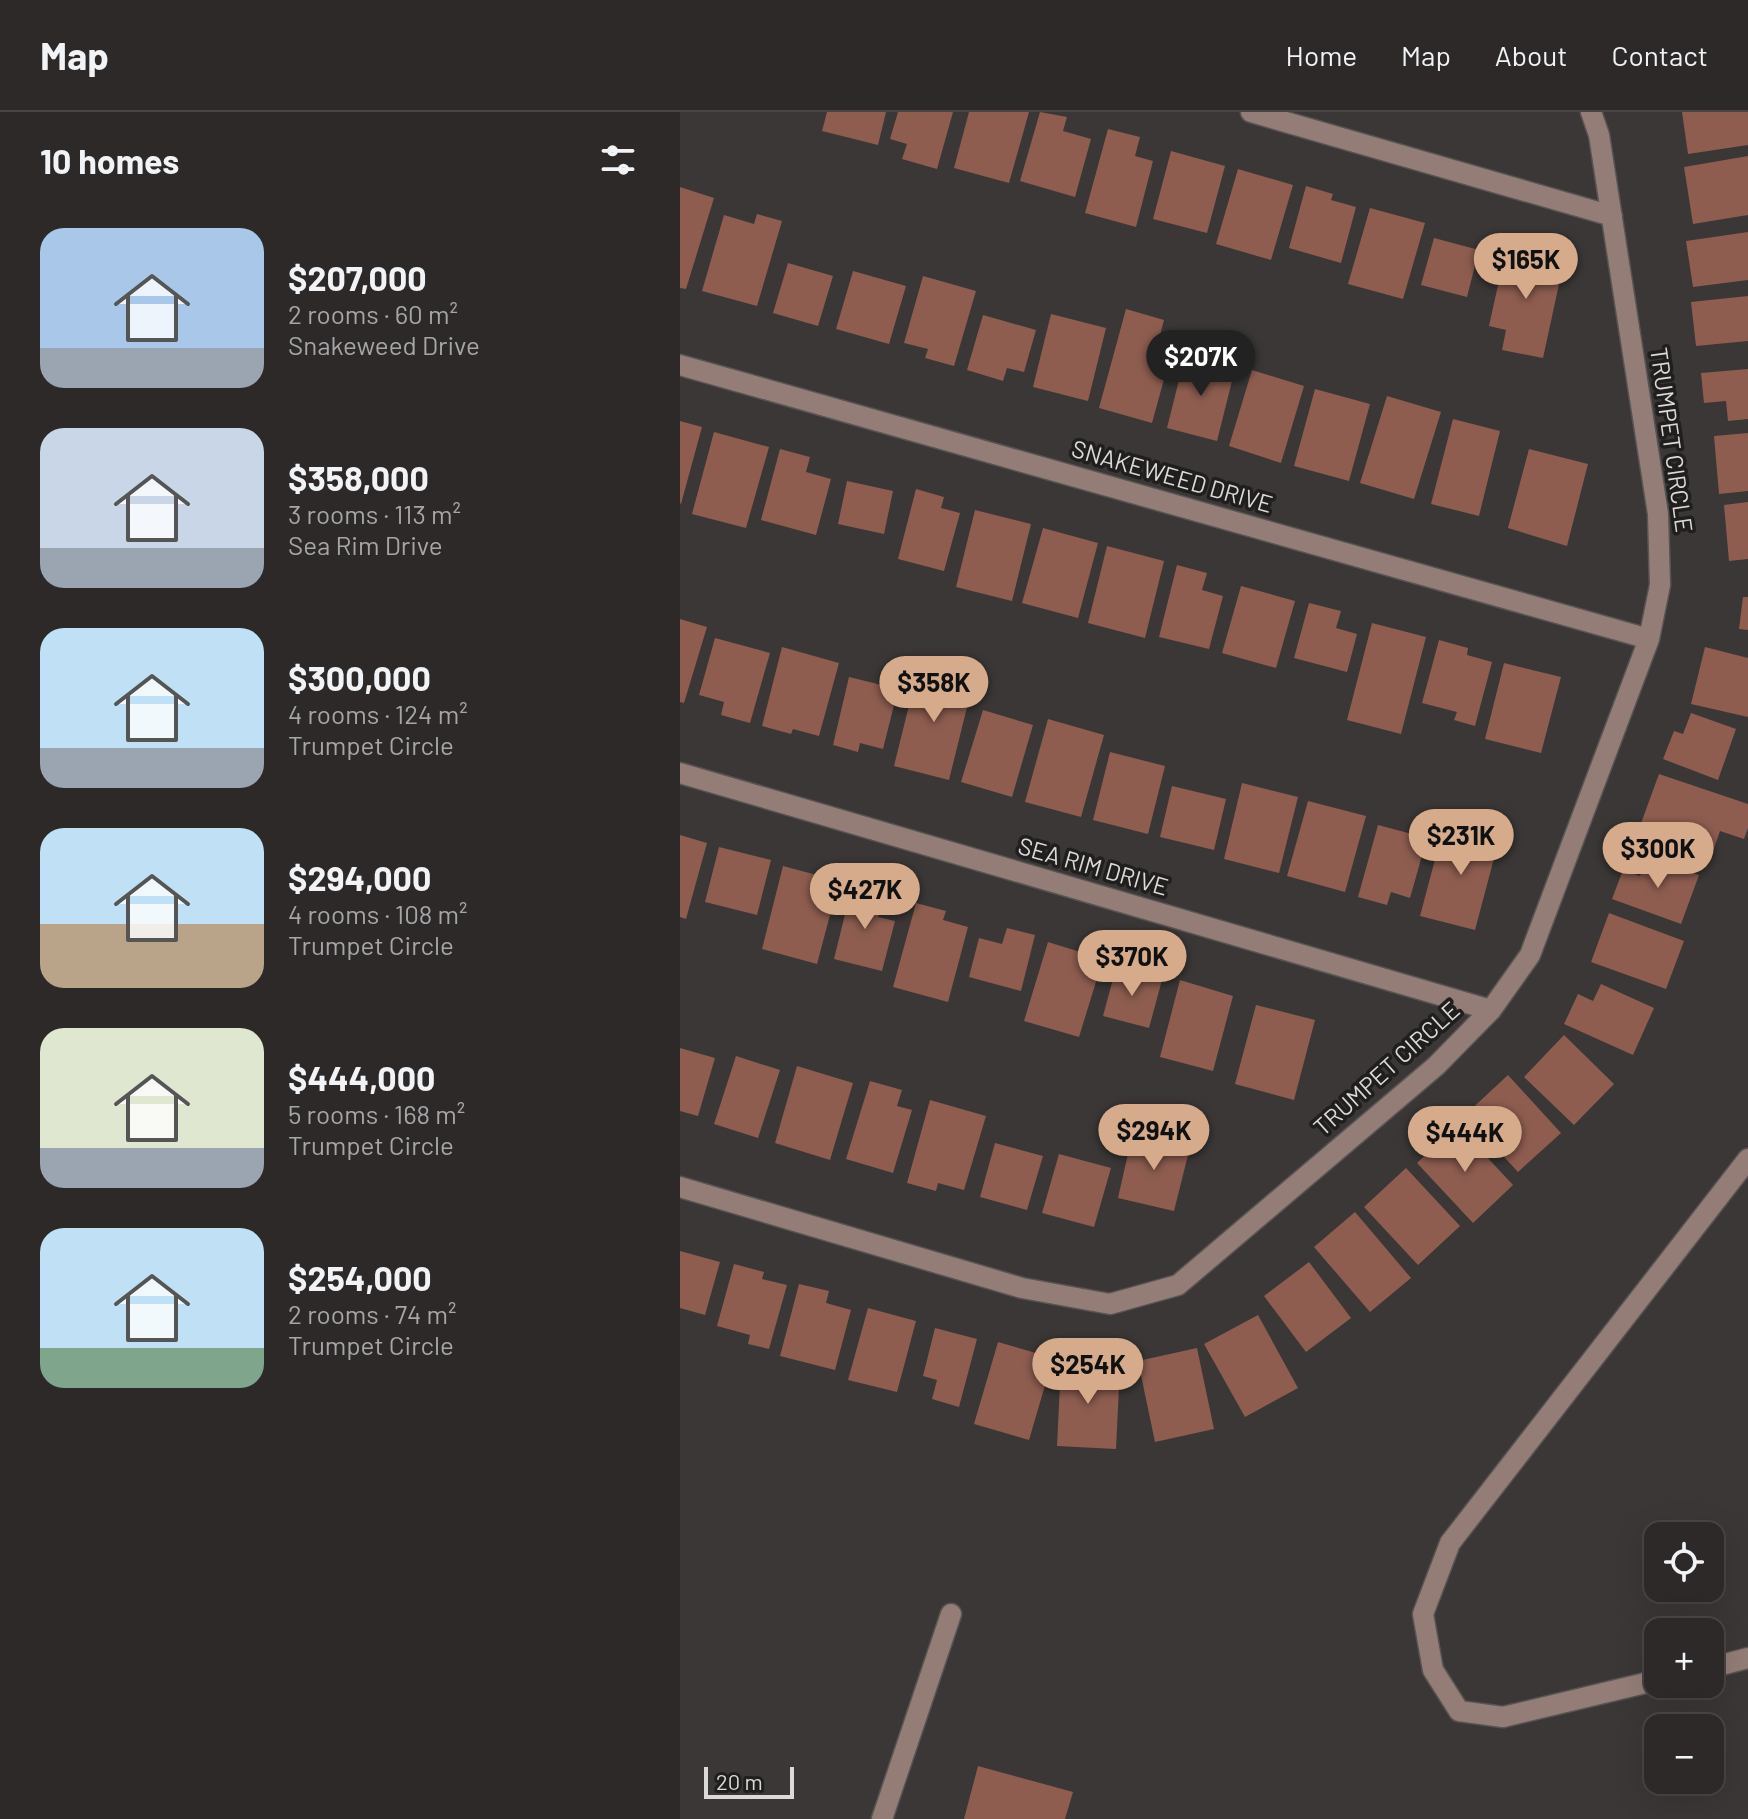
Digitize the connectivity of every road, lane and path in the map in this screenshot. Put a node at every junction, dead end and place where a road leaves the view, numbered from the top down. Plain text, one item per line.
1 (1251, 112) edge
2 (1591, 112) edge
3 (1612, 216) junction
4 (680, 365) edge
5 (1649, 639) junction
6 (680, 773) edge
7 (1491, 1010) junction
8 (1748, 1159) edge
9 (680, 1187) edge
10 (951, 1614) dead end
11 (1748, 1658) edge
12 (1724, 1664) edge
13 (1644, 1683) edge
14 (882, 1819) edge

1 - 3 street
2 - 3 street, TRUMPET CIRCLE
3 - 5 street, TRUMPET CIRCLE
4 - 5 street, SNAKEWEED DRIVE
5 - 7 street, TRUMPET CIRCLE
6 - 7 street, SEA RIM DRIVE
7 - 9 street, TRUMPET CIRCLE
8 - 13 street
10 - 14 street
11 - 12 street

